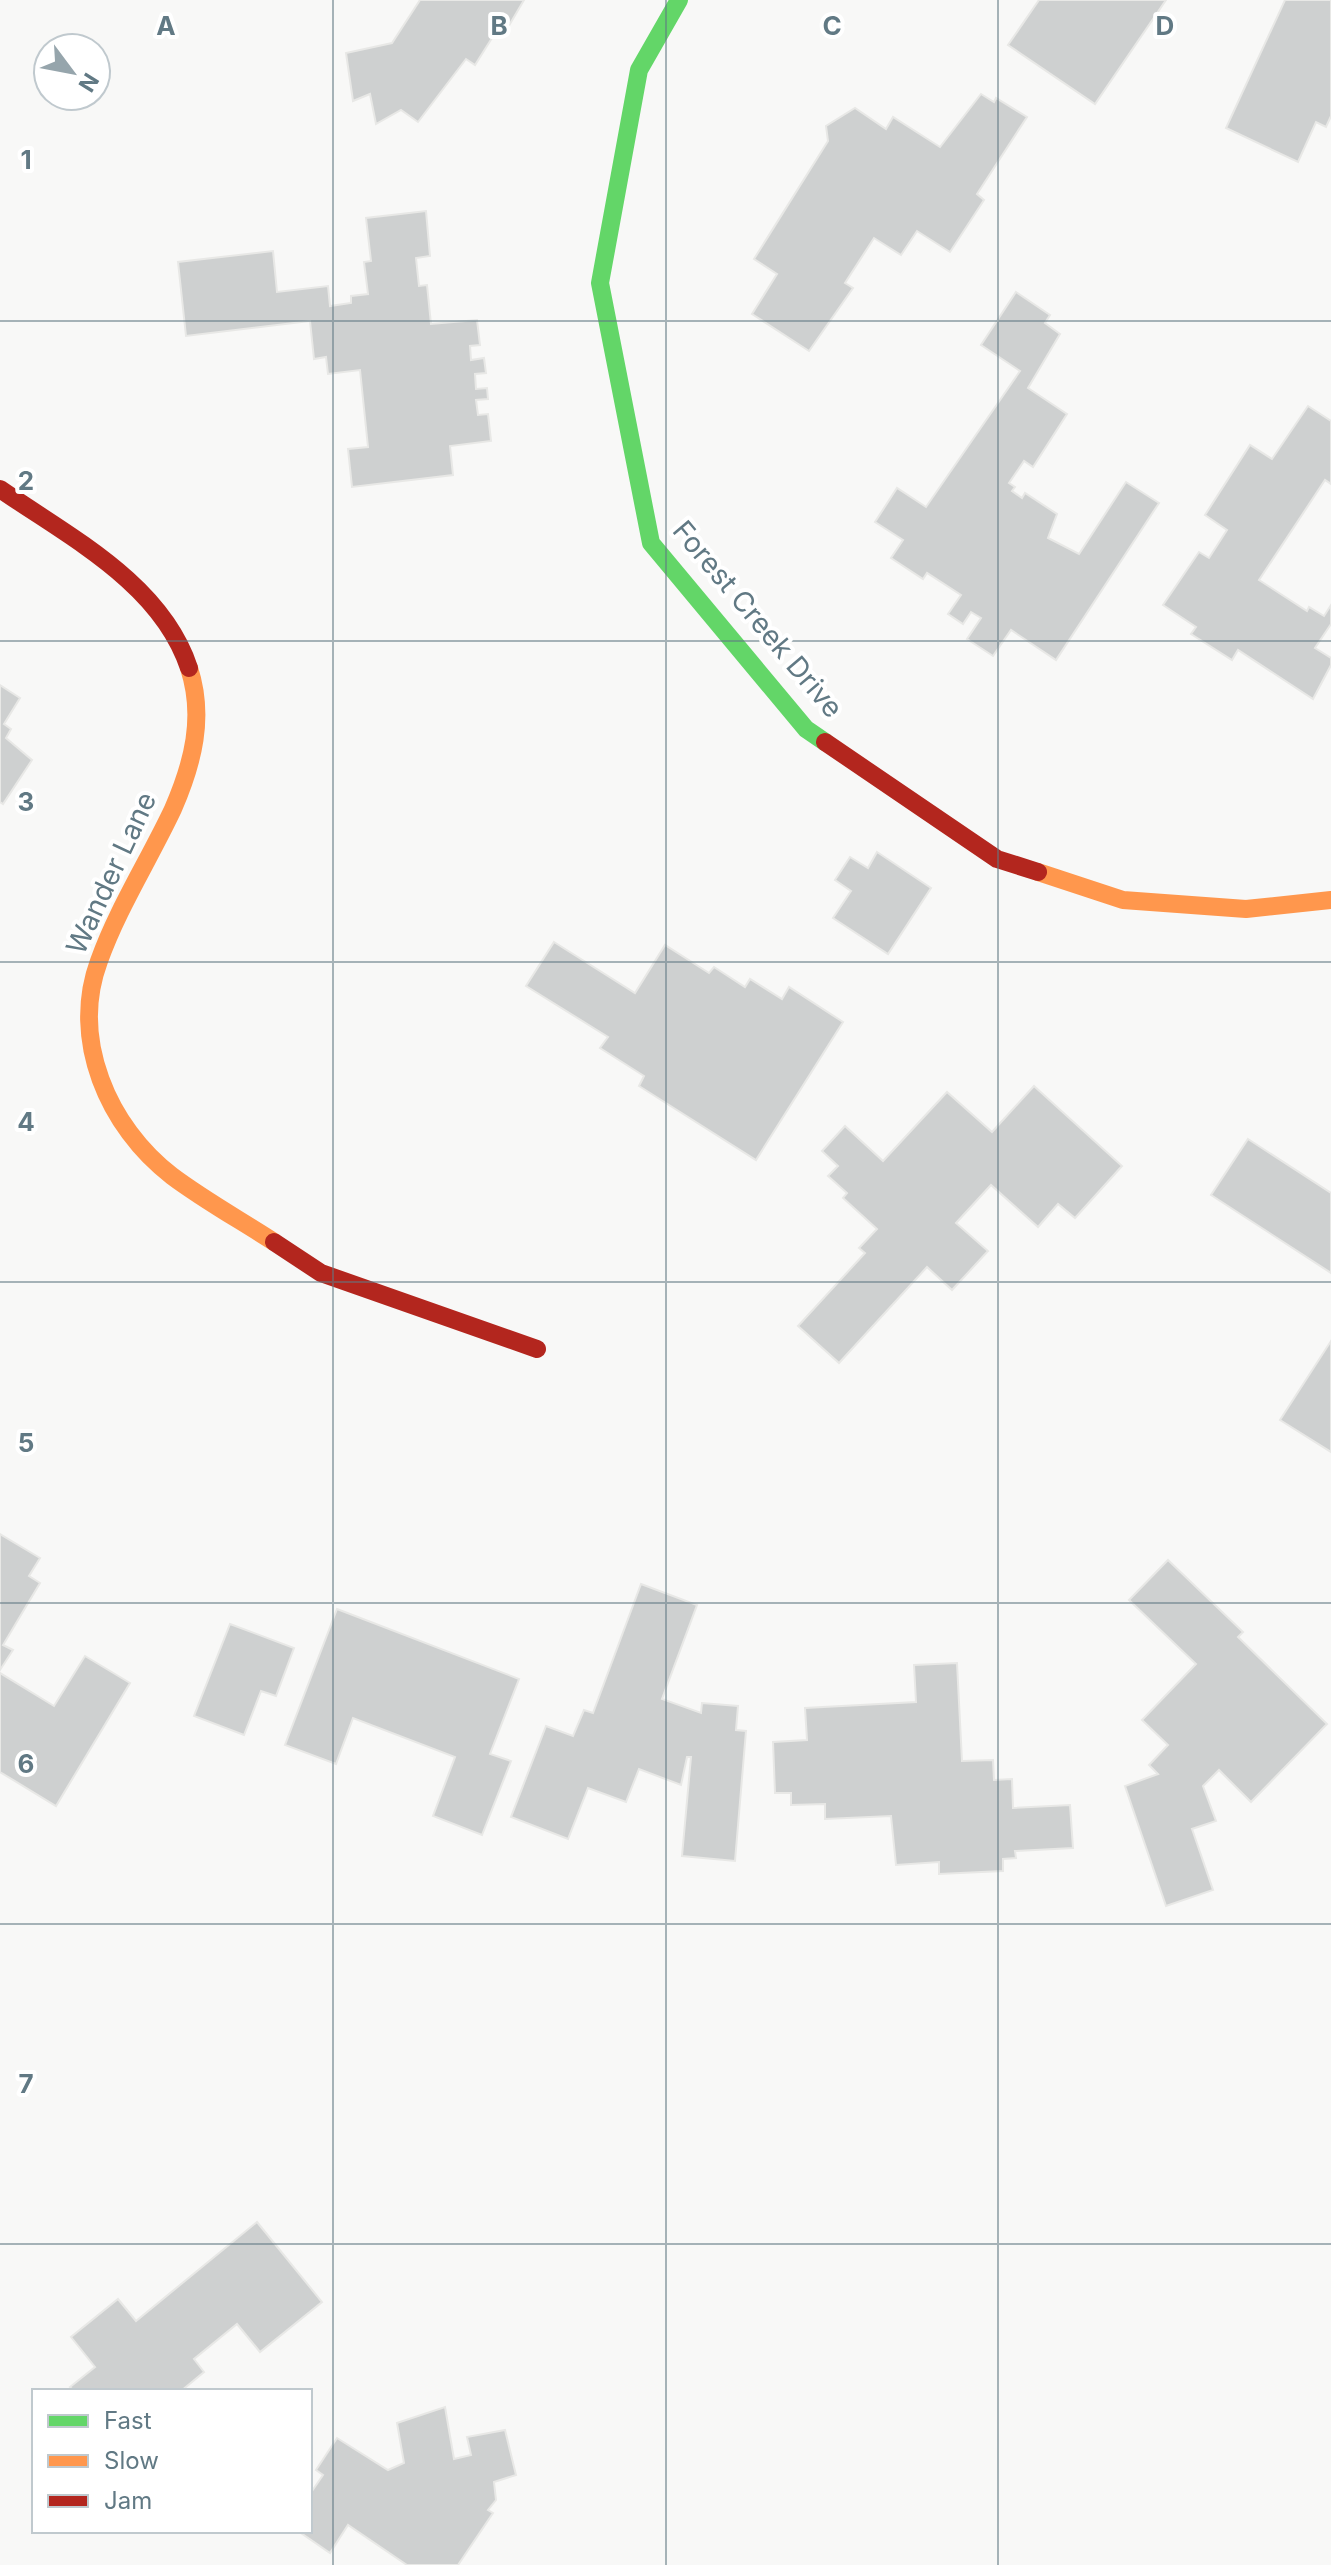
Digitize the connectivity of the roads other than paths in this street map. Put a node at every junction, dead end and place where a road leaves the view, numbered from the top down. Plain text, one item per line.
1 (679, 0) edge
2 (0, 489) edge
3 (1331, 900) edge
4 (537, 1349) dead end

1 - 3 street, Forest Creek Drive
2 - 4 street, Wander Lane

